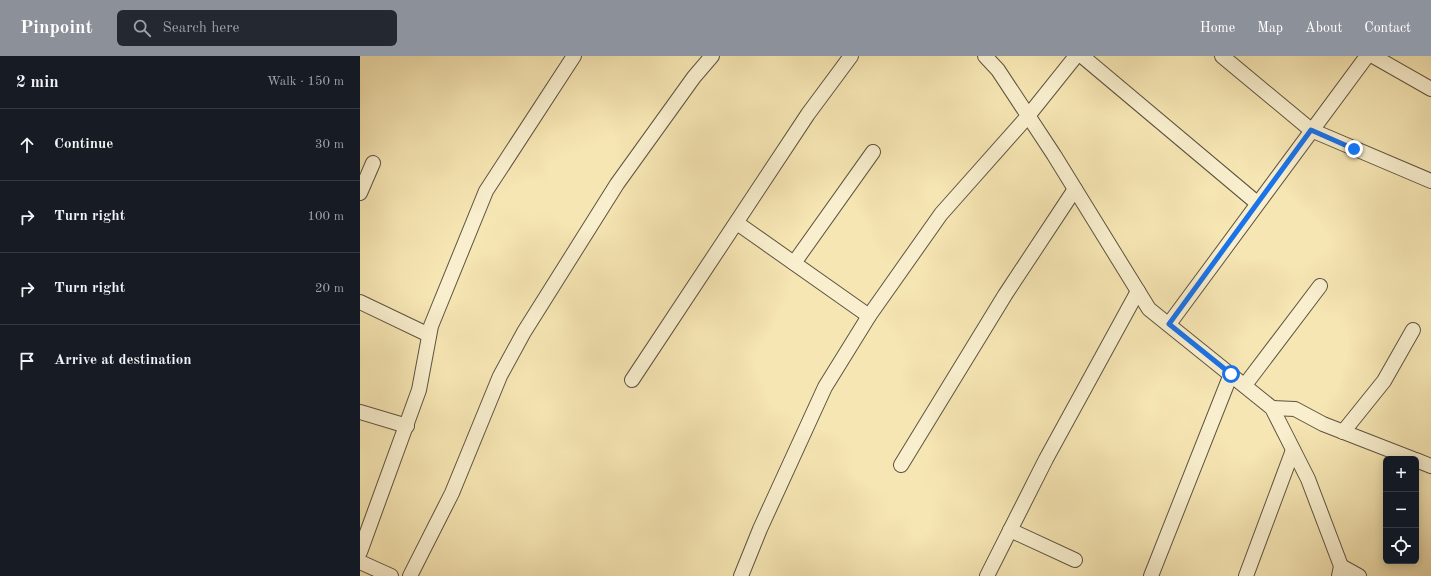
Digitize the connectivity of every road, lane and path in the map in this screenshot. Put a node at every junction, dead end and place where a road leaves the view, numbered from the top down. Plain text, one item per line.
1 (574, 56) edge
2 (712, 56) edge
3 (851, 56) edge
4 (985, 56) edge
5 (1076, 56) edge
6 (1082, 56) edge
7 (1222, 56) edge
8 (1367, 56) edge
9 (1373, 56) edge
10 (1431, 88) edge
11 (1028, 116) junction
12 (1311, 130) junction
13 (873, 152) dead end
14 (373, 163) dead end
15 (1431, 181) edge
16 (1075, 189) junction
17 (360, 193) edge
18 (1257, 203) junction
19 (737, 223) junction
20 (794, 263) junction
21 (1320, 286) dead end
22 (1138, 291) junction
23 (360, 302) edge
24 (869, 316) junction
25 (1169, 324) junction
26 (1413, 330) dead end
27 (429, 335) junction
28 (1231, 374) junction
29 (632, 380) dead end
30 (1245, 386) junction
31 (1272, 408) junction
32 (360, 412) edge
33 (407, 426) junction
34 (1343, 432) junction
35 (1293, 450) junction
36 (1405, 456) edge
37 (1419, 461) edge
38 (901, 465) dead end
39 (1431, 466) edge
40 (1010, 530) junction
41 (361, 549) edge
42 (1075, 560) dead end
43 (360, 562) edge
44 (1340, 571) edge
45 (391, 576) edge
46 (410, 576) edge
47 (741, 576) edge
48 (987, 576) edge
49 (1151, 576) edge
50 (1246, 576) edge
51 (1360, 576) edge

1 - 27 street
2 - 46 street
3 - 19 street
4 - 11 street
5 - 11 street
6 - 18 street
7 - 12 street
8 - 12 street
9 - 10 street
11 - 16 street
11 - 24 street
12 - 15 street
12 - 18 street
13 - 20 street
14 - 17 street
16 - 22 street
16 - 38 street
18 - 25 street
19 - 20 street
19 - 29 street
20 - 24 street
21 - 30 street
22 - 25 street
22 - 40 street
23 - 27 street
24 - 47 street
25 - 28 street
26 - 34 street
27 - 33 street
28 - 30 street
28 - 49 street
30 - 31 street
31 - 34 street
31 - 35 street
32 - 33 street
33 - 41 street
34 - 36 street
35 - 44 street
35 - 50 street
37 - 39 street
40 - 42 street
40 - 48 street
43 - 45 street
44 - 51 street

